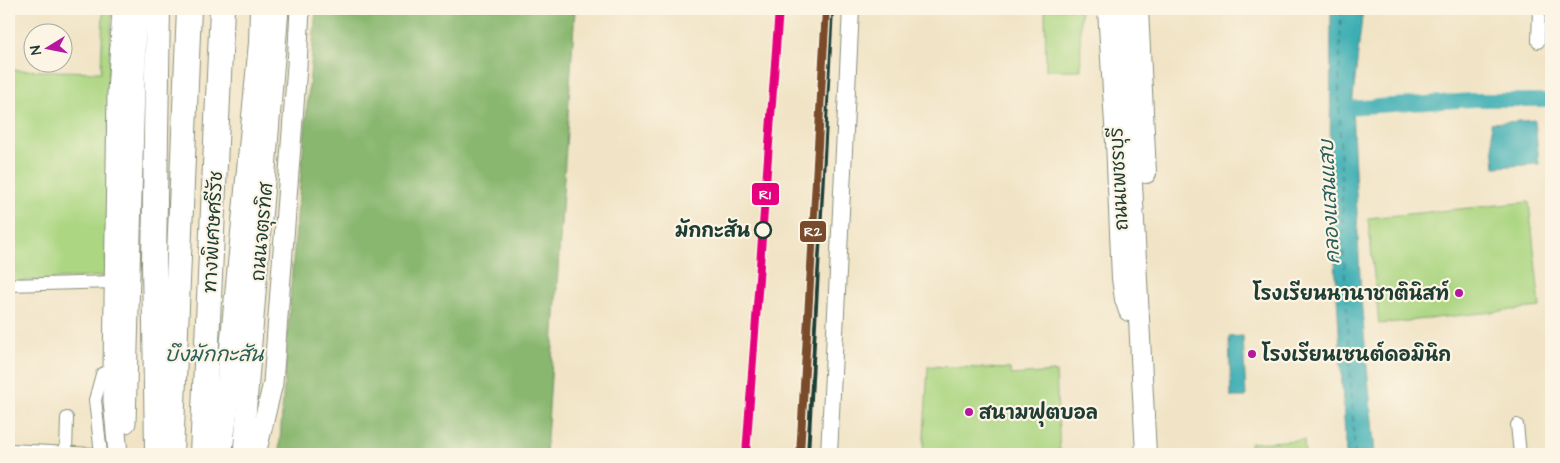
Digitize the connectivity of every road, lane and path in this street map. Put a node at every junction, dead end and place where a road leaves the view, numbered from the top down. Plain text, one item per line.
1 (122, 9) edge
2 (137, 9) edge
3 (158, 9) edge
4 (189, 9) edge
5 (222, 9) edge
6 (262, 9) edge
7 (279, 9) edge
8 (300, 9) edge
9 (851, 9) edge
10 (1108, 9) edge
11 (1123, 9) edge
12 (1138, 9) edge
13 (1540, 9) edge
14 (1538, 42) dead end
15 (114, 282) junction
16 (9, 285) edge
17 (1140, 347) junction
18 (113, 369) junction
19 (67, 418) dead end
20 (1518, 425) dead end
21 (9, 450) edge
22 (66, 452) junction
23 (94, 454) edge
24 (101, 454) edge
25 (118, 454) edge
26 (125, 454) edge
27 (157, 454) edge
28 (171, 454) edge
29 (202, 454) edge
30 (220, 454) edge
31 (243, 454) edge
32 (256, 454) edge
33 (829, 454) edge
34 (1146, 454) edge
35 (1520, 454) edge

1 - 15 main road
2 - 26 main road
3 - 27 highway
4 - 28 highway, ทางพิเศษศรีรัช
5 - 29 highway, ทางพิเศษศรีรัช
6 - 30 highway
7 - 31 main road, ถนนจตุรทิศ
8 - 32 main road
9 - 33 street
10 - 17 main road, ถนนเพชรบุรี
11 - 17 main road, ถนนเพชรบุรี
12 - 17 main road, ถนนเพชรบุรี
13 - 14 street
15 - 16 street
15 - 18 main road
17 - 34 main road, ถนนเพชรบุรี
18 - 24 street
18 - 25 main road
19 - 22 street
20 - 35 street
21 - 22 street
22 - 23 street

